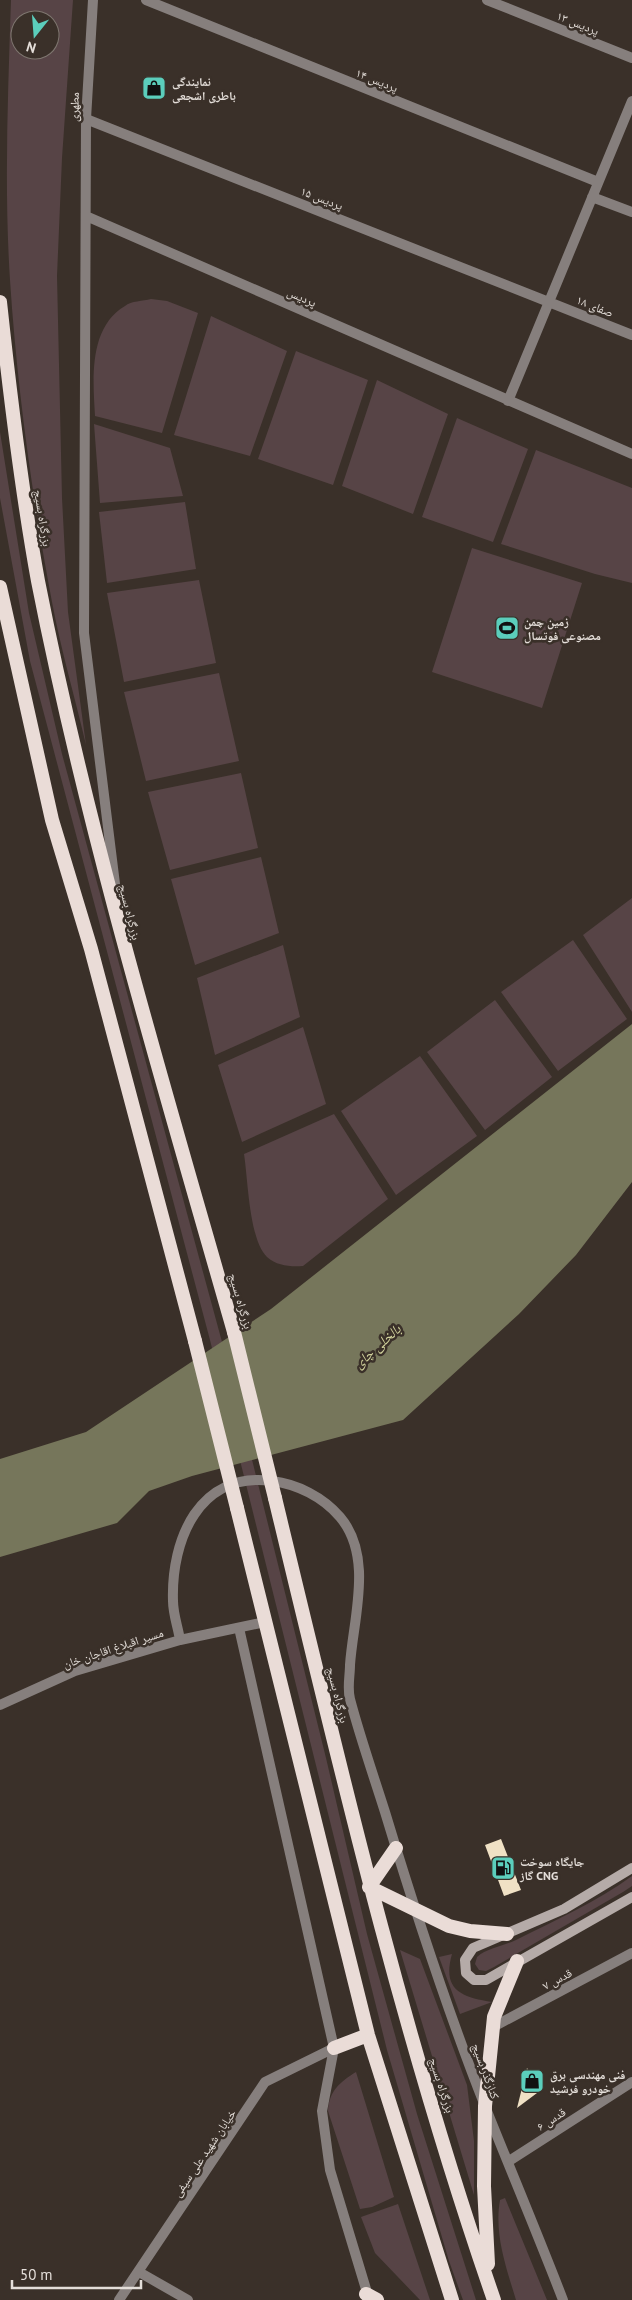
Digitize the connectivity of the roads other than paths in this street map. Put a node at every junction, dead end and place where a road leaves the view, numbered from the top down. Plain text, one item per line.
1 (92, 0) edge
2 (146, 0) edge
3 (487, 0) edge
4 (632, 58) edge
5 (632, 101) edge
6 (86, 119) junction
7 (598, 182) junction
8 (592, 197) junction
9 (632, 212) edge
10 (86, 216) junction
11 (549, 301) junction
12 (0, 302) edge
13 (632, 335) edge
14 (508, 400) junction
15 (632, 454) edge
16 (0, 588) edge
17 (122, 941) junction
18 (265, 1622) junction
19 (239, 1628) junction
20 (180, 1640) junction
21 (0, 1705) edge
22 (396, 1848) junction
23 (632, 1868) edge
24 (369, 1887) junction
25 (632, 1897) edge
26 (414, 1910) junction
27 (507, 1934) junction
28 (632, 1953) edge
29 (517, 1961) junction
30 (493, 2027) junction
31 (368, 2035) junction
32 (334, 2048) junction
33 (632, 2082) edge
34 (485, 2106) junction
35 (509, 2162) junction
36 (139, 2272) junction
37 (489, 2285) junction
38 (369, 2298) edge
39 (119, 2300) edge
40 (188, 2300) edge
41 (452, 2300) edge
42 (494, 2300) edge
43 (563, 2300) edge

1 - 6 street, مطهری
2 - 7 street, پردیس ۱۴
3 - 4 street, پردیس ۱۳
5 - 7 street
6 - 10 street, مطهری
6 - 11 street, پردیس ۱۵
7 - 8 street
8 - 9 street
8 - 11 street
10 - 14 street, پردیس
10 - 17 street, مطهری
11 - 13 street, صفای ۱۸
11 - 14 street
12 - 17 highway, بزرگراه بسیج
14 - 15 street, پردیس
16 - 18 highway, bridge
17 - 24 highway, بزرگراه بسیج, bridge
18 - 19 street, مسیر اقبلاغ اقاجان خان
18 - 31 highway
19 - 20 street, مسیر اقبلاغ اقاجان خان
19 - 32 street
20 - 21 street, مسیر اقبلاغ اقاجان خان
20 - 22 street, کنارگذر بسیج
22 - 24 highway
22 - 26 street, کنارگذر بسیج
23 - 27 main road
24 - 26 highway
24 - 37 highway, بزرگراه بسیج
25 - 29 main road
26 - 27 highway
26 - 34 street, کنارگذر بسیج
27 - 29 main road
28 - 30 street, قدس ۷
29 - 30 highway
30 - 34 highway
31 - 32 highway
31 - 41 highway
32 - 36 street, خیابان شهید علی سیفی
32 - 38 street
33 - 35 street, قدس ۶
34 - 35 street, کنارگذر بسیج
34 - 37 highway
35 - 43 street, کنارگذر بسیج
36 - 39 street, خیابان شهید علی سیفی
36 - 40 street
37 - 42 highway, بزرگراه بسیج

